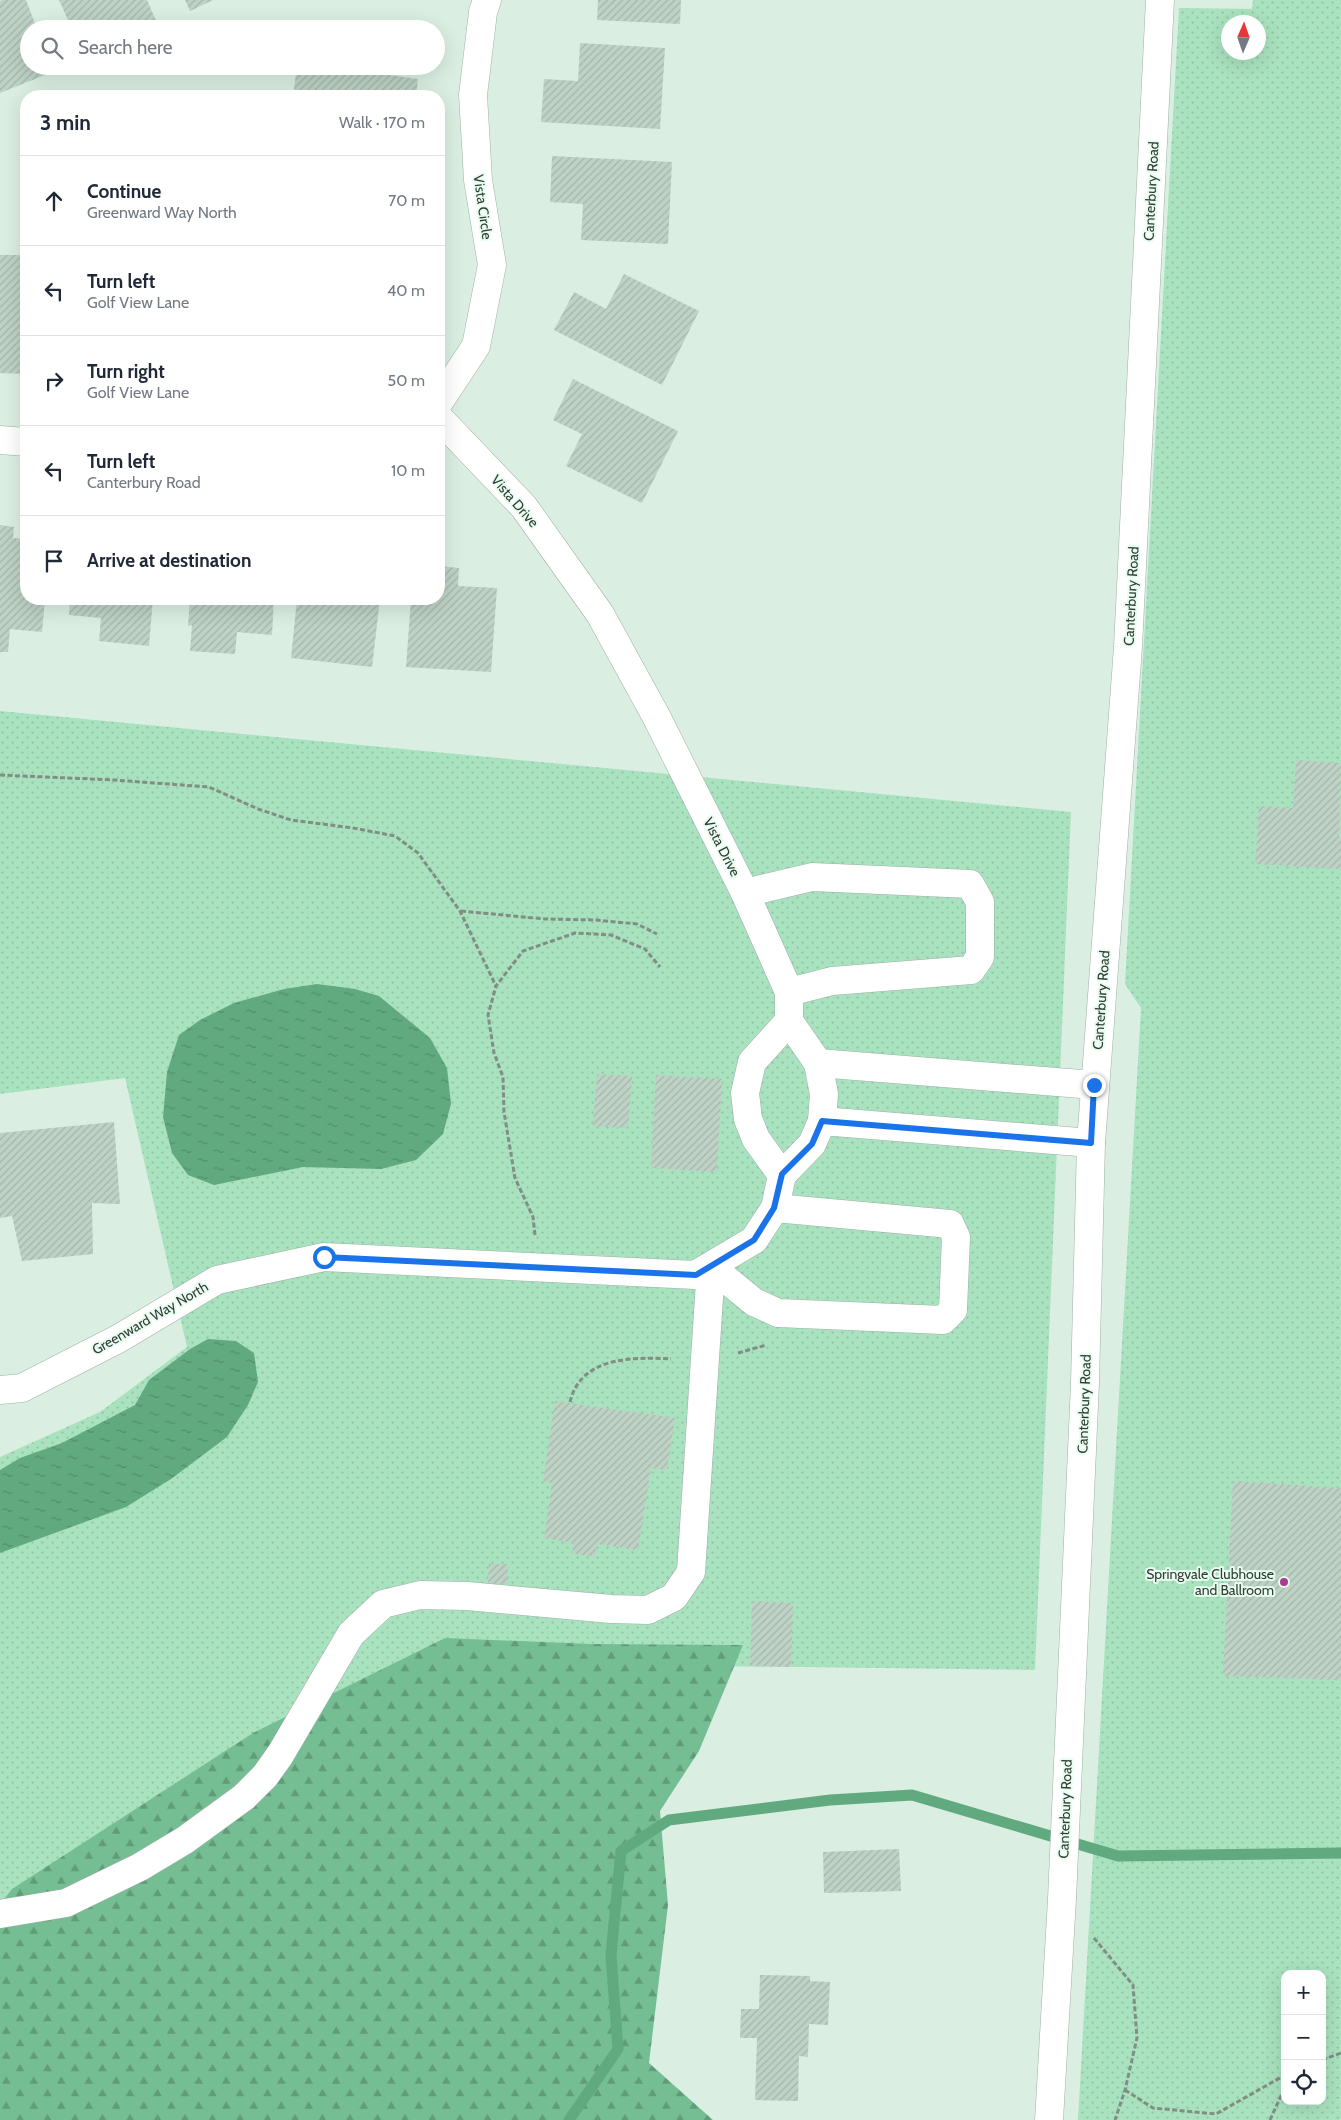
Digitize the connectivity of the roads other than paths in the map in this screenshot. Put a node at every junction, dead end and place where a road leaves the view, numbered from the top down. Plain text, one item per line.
1 (487, 0) edge
2 (1160, 0) edge
3 (445, 393) edge
4 (445, 424) edge
5 (0, 440) edge
6 (20, 442) edge
7 (745, 893) junction
8 (789, 992) junction
9 (789, 1021) junction
10 (818, 1063) junction
11 (1094, 1085) junction
12 (822, 1121) junction
13 (1091, 1143) junction
14 (782, 1174) junction
15 (774, 1208) junction
16 (703, 1271) junction
17 (0, 1390) edge
18 (0, 1914) edge
19 (1049, 2120) edge

1 - 3 street, Vista Circle
2 - 11 street, Canterbury Road
4 - 7 street, Vista Drive
5 - 6 street
7 - 8 street, Vista Drive
7 - 8 street
8 - 9 street, Vista Drive
9 - 10 street
9 - 14 street
10 - 11 street
10 - 12 street
11 - 13 street, Canterbury Road
12 - 13 street
12 - 14 street
13 - 19 street, Canterbury Road
14 - 15 street
15 - 16 street
15 - 16 street
16 - 17 street, Greenward Way North
16 - 18 street

